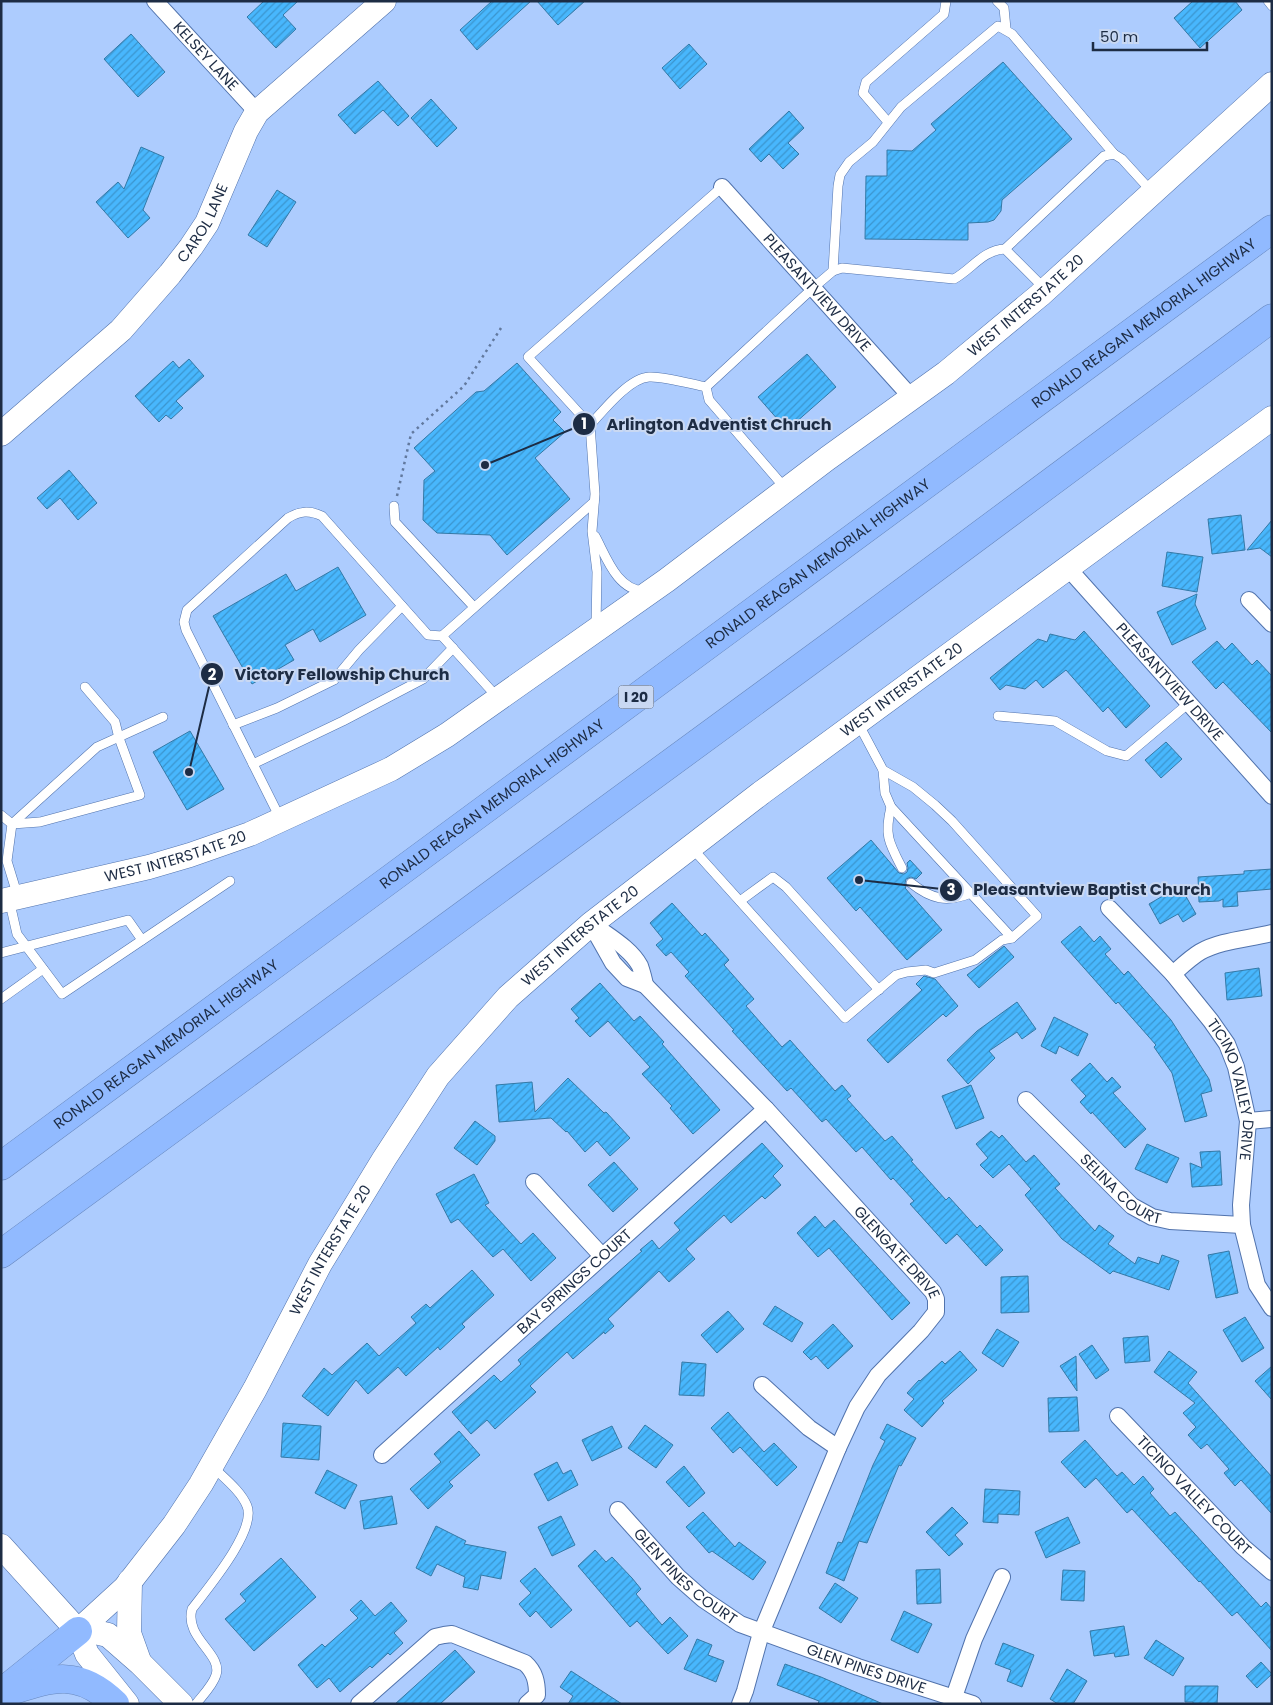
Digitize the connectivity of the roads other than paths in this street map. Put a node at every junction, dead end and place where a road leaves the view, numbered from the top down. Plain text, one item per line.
1 (155, 1) edge
2 (384, 1) edge
3 (946, 1) edge
4 (997, 1) edge
5 (1268, 1) edge
6 (1272, 6) edge
7 (1006, 29) junction
8 (1272, 84) edge
9 (257, 112) junction
10 (888, 122) junction
11 (1114, 154) junction
12 (722, 187) joint
13 (1152, 193) junction
14 (1272, 229) edge
15 (1005, 249) junction
16 (833, 271) junction
17 (813, 288) junction
18 (1045, 290) junction
19 (1272, 318) edge
20 (706, 387) junction
21 (912, 398) junction
22 (1272, 418) edge
23 (590, 425) junction
24 (1, 434) edge
25 (786, 490) junction
26 (594, 502) junction
27 (394, 506) road end
28 (592, 531) junction
29 (1067, 567) junction
30 (656, 588) junction
31 (1249, 600) dead end
32 (402, 606) junction
33 (474, 608) junction
34 (1272, 624) edge
35 (596, 631) junction
36 (442, 636) junction
37 (453, 648) junction
38 (85, 688) dead end
39 (499, 699) junction
40 (1189, 703) junction
41 (998, 716) dead end
42 (163, 717) dead end
43 (857, 723) junction
44 (233, 725) junction
45 (119, 738) junction
46 (253, 764) junction
47 (883, 770) junction
48 (1271, 794) edge
49 (891, 807) junction
50 (1, 815) edge
51 (281, 820) junction
52 (12, 824) junction
53 (691, 847) junction
54 (902, 868) dead end
55 (230, 881) dead end
56 (911, 883) dead end
57 (971, 893) junction
58 (9, 899) edge
59 (740, 901) junction
60 (1109, 908) dead end
61 (591, 924) junction
62 (1272, 933) edge
63 (1012, 938) junction
64 (142, 940) junction
65 (26, 946) junction
66 (626, 951) junction
67 (1, 953) edge
68 (613, 963) junction
69 (43, 968) junction
70 (1174, 974) junction
71 (646, 986) junction
72 (879, 990) junction
73 (1, 999) edge
74 (1026, 1100) dead end
75 (766, 1109) junction
76 (1272, 1119) edge
77 (1248, 1121) junction
78 (1, 1166) edge
79 (534, 1182) dead end
80 (1242, 1225) junction
81 (1, 1254) edge
82 (602, 1256) junction
83 (1272, 1308) edge
84 (762, 1384) dead end
85 (1118, 1416) dead end
86 (838, 1448) junction
87 (382, 1455) dead end
88 (212, 1466) junction
89 (618, 1510) dead end
90 (1, 1546) edge
91 (1272, 1572) edge
92 (1002, 1577) dead end
93 (130, 1581) junction
94 (78, 1631) junction
95 (761, 1633) junction
96 (140, 1663) junction
97 (1, 1693) edge
98 (954, 1697) junction
99 (532, 1700) edge
100 (115, 1704) edge
101 (127, 1704) edge
102 (181, 1704) edge
103 (196, 1704) edge
104 (359, 1704) edge
105 (740, 1704) edge
106 (973, 1704) edge

1 - 9 street, KELSEY LANE
2 - 9 main road, CAROL LANE
3 - 10 lane
4 - 7 lane
5 - 6 lane
7 - 10 lane
7 - 11 lane
8 - 13 main road, WEST INTERSTATE 20
9 - 24 main road, CAROL LANE
10 - 16 lane
11 - 13 lane
11 - 15 lane
12 - 17 street, PLEASANTVIEW DRIVE
12 - 23 lane
13 - 18 main road, WEST INTERSTATE 20
14 - 78 highway, RONALD REAGAN MEMORIAL HIGHWAY / I 20
15 - 16 lane
15 - 18 lane
16 - 17 lane
17 - 20 lane
17 - 21 street, PLEASANTVIEW DRIVE
18 - 21 main road, WEST INTERSTATE 20
19 - 81 highway
20 - 23 lane
20 - 25 lane
21 - 25 main road, WEST INTERSTATE 20
22 - 29 main road, WEST INTERSTATE 20
23 - 26 lane
25 - 30 main road, WEST INTERSTATE 20
26 - 28 lane
26 - 33 lane
27 - 33 lane
28 - 30 lane
28 - 35 lane
29 - 40 street, PLEASANTVIEW DRIVE
29 - 43 main road, WEST INTERSTATE 20
30 - 35 main road, WEST INTERSTATE 20
31 - 34 street
32 - 36 lane
32 - 44 lane
32 - 44 lane
33 - 36 lane
35 - 39 main road, WEST INTERSTATE 20
36 - 37 lane
37 - 39 lane
37 - 46 lane
38 - 45 lane
39 - 51 main road, WEST INTERSTATE 20
40 - 41 lane
40 - 48 street, PLEASANTVIEW DRIVE
42 - 45 lane
43 - 47 lane
43 - 53 main road, WEST INTERSTATE 20
44 - 46 lane
45 - 52 lane
45 - 52 lane
46 - 51 lane
47 - 49 lane
47 - 63 lane
49 - 54 lane
49 - 57 lane
50 - 52 lane
51 - 58 main road, WEST INTERSTATE 20
52 - 58 lane
53 - 59 lane
53 - 61 main road, WEST INTERSTATE 20
55 - 64 lane
56 - 57 lane
57 - 63 lane
58 - 65 lane
59 - 72 lane
59 - 72 lane
60 - 70 street, TICINO VALLEY DRIVE
61 - 66 street, GLENGATE DRIVE
61 - 68 street, GLENGATE DRIVE
61 - 88 main road, WEST INTERSTATE 20
62 - 70 street
63 - 72 lane
64 - 65 lane
64 - 69 lane
65 - 67 lane
65 - 69 lane
66 - 68 street
66 - 71 street, GLENGATE DRIVE
68 - 71 street, GLENGATE DRIVE
69 - 73 lane
70 - 77 street, TICINO VALLEY DRIVE
71 - 75 street, GLENGATE DRIVE
74 - 80 street, SELINA COURT
75 - 82 street, BAY SPRINGS COURT
75 - 86 street, GLENGATE DRIVE
76 - 77 street
77 - 80 street, TICINO VALLEY DRIVE
79 - 82 street
80 - 83 street, TICINO VALLEY DRIVE
82 - 87 street, BAY SPRINGS COURT
84 - 86 street
85 - 91 street, TICINO VALLEY COURT
86 - 95 street, GLENGATE DRIVE
88 - 93 main road, WEST INTERSTATE 20
88 - 103 lane
89 - 95 street, GLEN PINES COURT
90 - 94 main road
92 - 98 street
93 - 94 main road, WEST INTERSTATE 20
93 - 96 main road
94 - 96 main road
94 - 97 highway
94 - 101 main road
95 - 98 street, GLEN PINES DRIVE
95 - 105 street, GLENGATE DRIVE
96 - 102 main road
97 - 100 highway
98 - 106 street, GLEN PINES DRIVE
99 - 104 street

